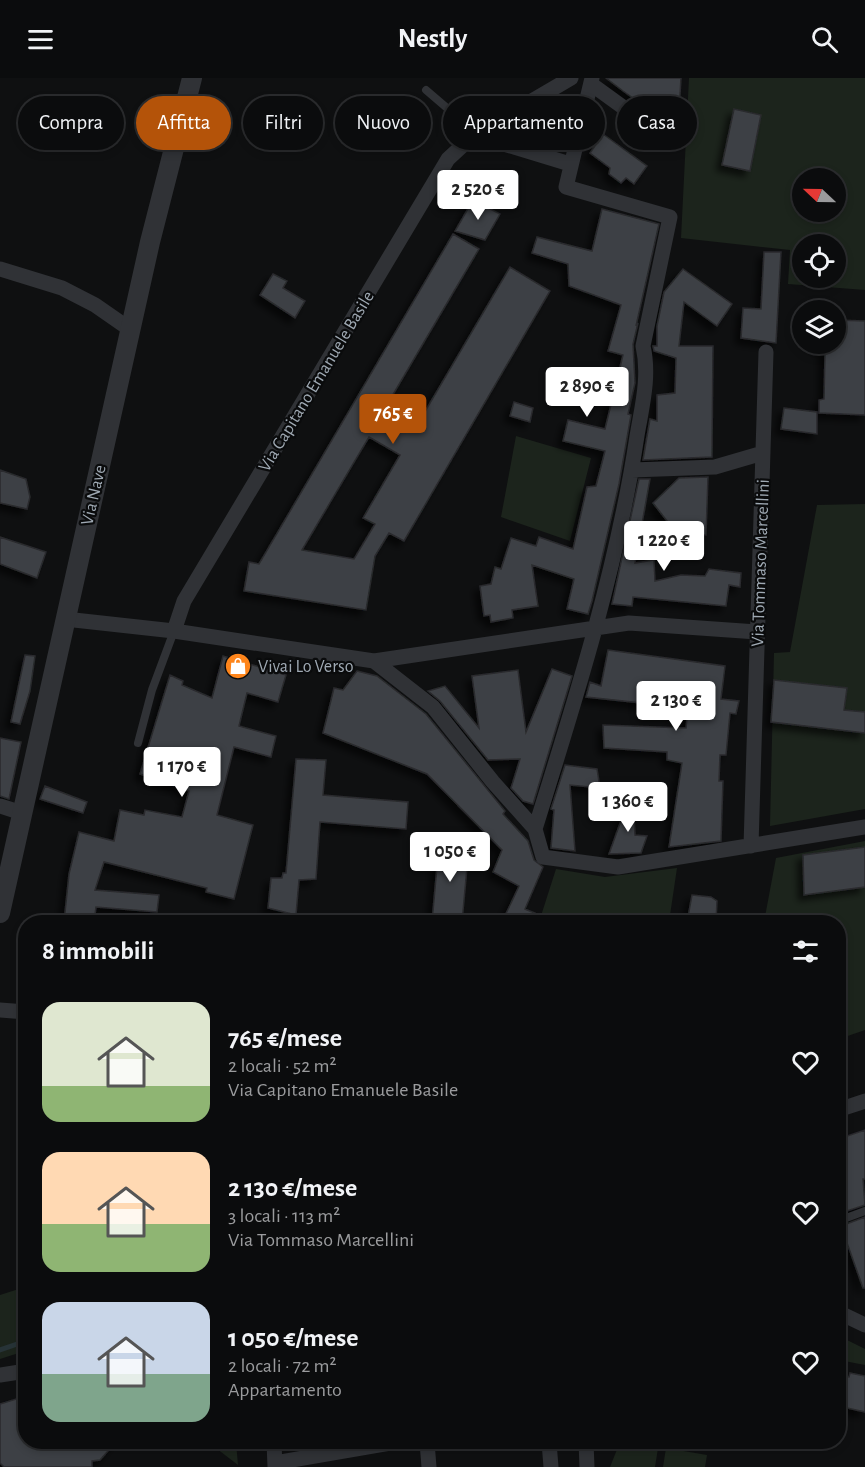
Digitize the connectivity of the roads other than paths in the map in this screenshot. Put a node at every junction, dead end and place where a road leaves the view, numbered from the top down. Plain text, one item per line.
1 (192, 78) edge
2 (571, 78) edge
3 (592, 81) edge
4 (426, 90) dead end
5 (540, 96) edge
6 (617, 100) edge
7 (443, 105) edge
8 (458, 150) edge
9 (524, 150) edge
10 (570, 164) junction
11 (0, 269) edge
12 (131, 330) junction
13 (766, 352) dead end
14 (763, 453) junction
15 (632, 470) junction
16 (65, 619) junction
17 (593, 630) junction
18 (174, 631) junction
19 (758, 632) junction
20 (374, 661) junction
21 (138, 743) dead end
22 (0, 806) edge
23 (22, 813) junction
24 (865, 827) edge
25 (535, 829) junction
26 (751, 846) junction
27 (0, 913) edge
28 (0, 1010) edge
29 (18, 1011) edge
30 (865, 1101) edge
31 (846, 1107) edge
32 (865, 1211) edge
33 (846, 1218) edge
34 (846, 1316) edge
35 (865, 1325) edge
36 (18, 1372) edge
37 (0, 1375) edge
38 (274, 1449) edge
39 (359, 1449) edge
40 (428, 1449) edge
41 (550, 1449) edge
42 (586, 1449) edge
43 (275, 1465) edge
44 (429, 1467) edge
45 (551, 1467) edge
46 (587, 1467) edge

1 - 12 street, Via Nave
2 - 5 street, Via Capitano Emanuele Basile
3 - 6 street
3 - 10 street
4 - 7 lane
8 - 18 street, Via Capitano Emanuele Basile
9 - 10 street
10 - 15 street
11 - 12 street
12 - 16 street, Via Nave
13 - 14 street, Via Tommaso Marcellini
14 - 15 street
14 - 19 street, Via Tommaso Marcellini
15 - 17 street
16 - 18 street
16 - 23 street, Via Nave
17 - 19 street
17 - 20 street
17 - 25 street
18 - 20 street
18 - 21 lane, Via Capitano Emanuele Basile
19 - 26 street, Via Tommaso Marcellini
20 - 25 street
22 - 23 street
23 - 27 street, Via Nave
24 - 26 street
25 - 26 street
28 - 29 street
30 - 31 street
32 - 33 lane
34 - 35 street
36 - 37 street
38 - 43 street
39 - 43 street
40 - 44 street
41 - 45 street
42 - 46 street

